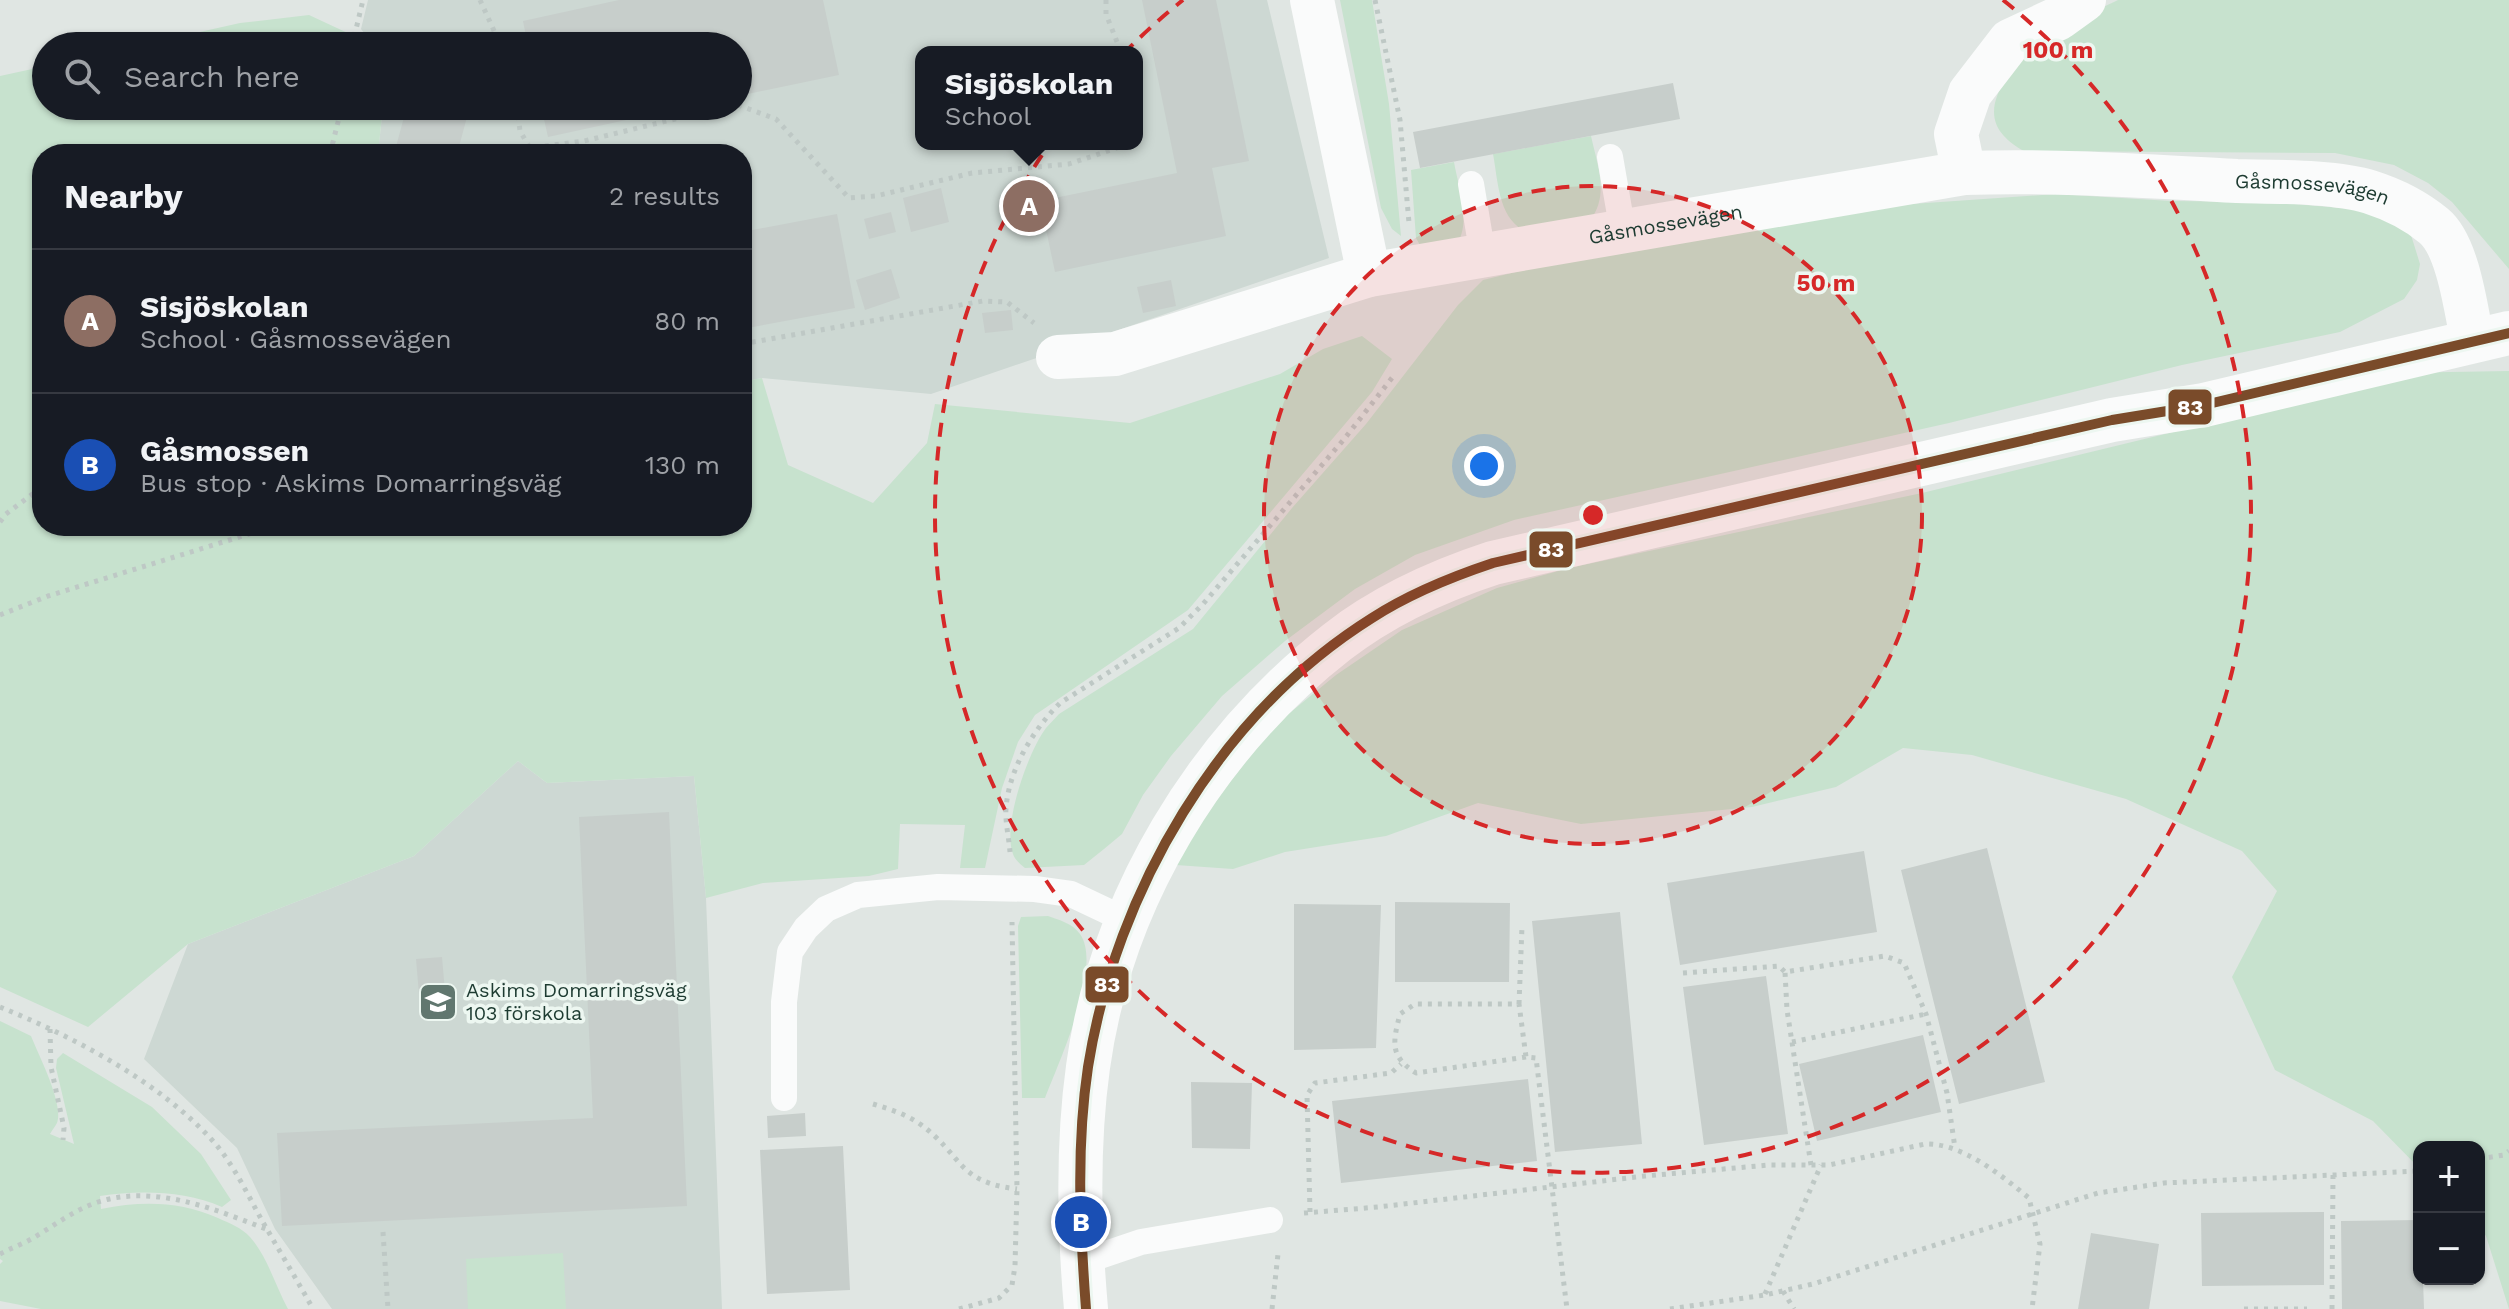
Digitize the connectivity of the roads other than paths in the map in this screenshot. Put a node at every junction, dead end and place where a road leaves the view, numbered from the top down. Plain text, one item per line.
1 (1312, 0) edge
2 (2084, 0) edge
3 (1610, 157) dead end
4 (1964, 173) junction
5 (1471, 184) dead end
6 (1623, 232) junction
7 (1483, 256) junction
8 (1369, 275) junction
9 (2491, 336) edge
10 (1058, 357) road end
11 (1128, 921) junction
12 (784, 1098) dead end
13 (1270, 1220) road end
14 (1082, 1262) junction
15 (1086, 1309) edge

1 - 8 street
2 - 4 street
3 - 6 lane
4 - 6 street, Gåsmossevägen
4 - 9 street, Gåsmossevägen
5 - 7 lane
6 - 7 street, Gåsmossevägen
7 - 8 street, Gåsmossevägen
8 - 10 street, Gåsmossevägen
9 - 11 street
11 - 12 lane
11 - 14 street
13 - 14 lane
14 - 15 street

